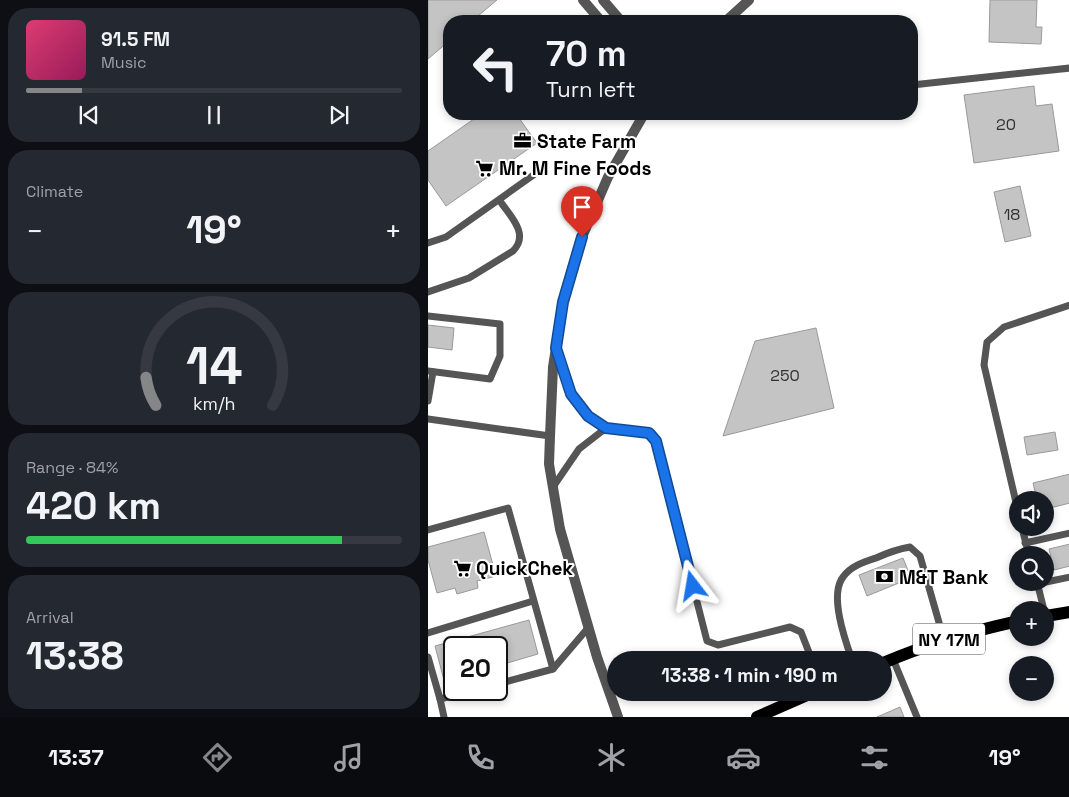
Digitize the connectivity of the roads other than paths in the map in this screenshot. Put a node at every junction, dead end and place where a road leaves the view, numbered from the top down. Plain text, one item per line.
1 (583, 0) edge
2 (603, 0) edge
3 (748, 0) edge
4 (596, 15) edge
5 (616, 15) edge
6 (732, 15) edge
7 (1070, 68) edge
8 (918, 84) edge
9 (641, 120) edge
10 (542, 169) dead end
11 (500, 200) junction
12 (428, 243) edge
13 (428, 292) edge
14 (1070, 305) edge
15 (428, 316) edge
16 (556, 348) junction
17 (431, 371) edge
18 (428, 401) edge
19 (428, 419) edge
20 (606, 428) junction
21 (550, 436) junction
22 (553, 487) junction
23 (1013, 491) edge
24 (428, 530) edge
25 (1070, 533) edge
26 (1024, 536) edge
27 (1025, 543) junction
28 (1026, 546) edge
29 (1070, 577) edge
30 (1054, 580) edge
31 (533, 601) junction
32 (1070, 612) edge
33 (1054, 614) edge
34 (1009, 623) edge
35 (588, 628) junction
36 (428, 633) edge
37 (944, 640) junction
38 (808, 651) edge
39 (849, 651) edge
40 (428, 657) edge
41 (892, 660) edge
42 (892, 669) edge
43 (553, 670) junction
44 (508, 681) edge
45 (443, 699) edge
46 (440, 700) junction
47 (793, 701) edge
48 (444, 717) edge
49 (618, 717) edge
50 (757, 717) edge
51 (917, 717) edge

1 - 4 street
2 - 5 street
3 - 6 street
7 - 8 lane
9 - 16 street
10 - 11 lane
11 - 12 lane
11 - 13 lane
14 - 23 lane
15 - 17 lane
16 - 20 lane
16 - 21 street
17 - 18 lane
19 - 21 lane
20 - 22 lane
20 - 38 lane
21 - 22 street
22 - 35 street
24 - 31 lane
25 - 27 lane
26 - 27 lane
27 - 28 lane
29 - 30 lane
31 - 36 lane
31 - 43 lane
32 - 33 main road
34 - 37 main road, NY 17M
35 - 43 lane
35 - 49 street
37 - 39 lane
37 - 41 main road, NY 17M
40 - 46 lane
42 - 51 lane
43 - 44 lane
45 - 46 lane
46 - 48 lane
47 - 50 main road

